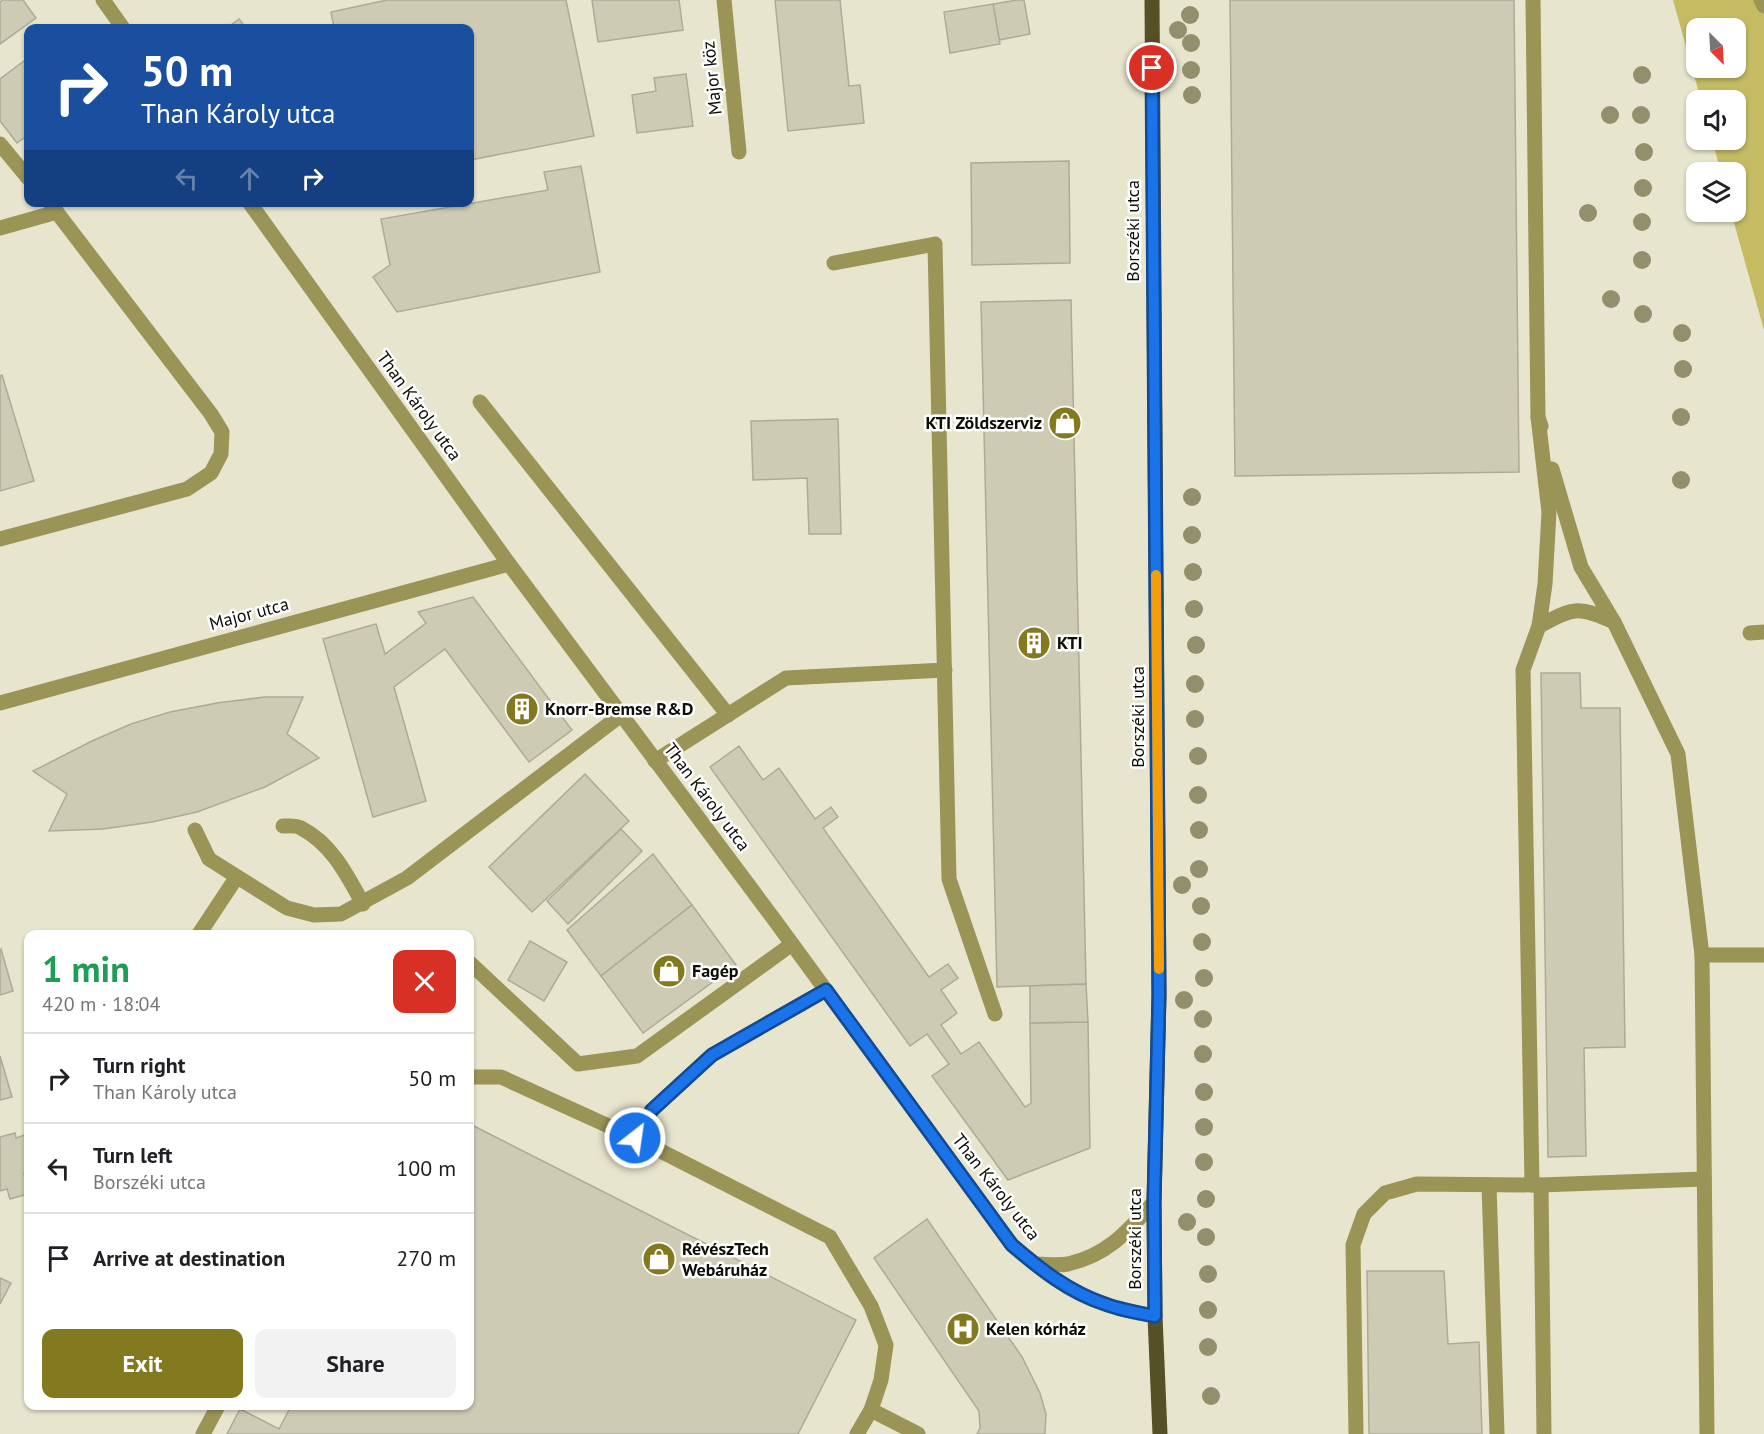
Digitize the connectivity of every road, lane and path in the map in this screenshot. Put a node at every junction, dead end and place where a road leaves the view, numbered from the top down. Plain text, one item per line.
1 (103, 0) edge
2 (724, 0) edge
3 (1152, 0) edge
4 (1533, 0) edge
5 (1761, 0) edge
6 (1764, 6) edge
7 (120, 24) edge
8 (0, 144) edge
9 (738, 152) dead end
10 (24, 173) edge
11 (53, 207) edge
12 (253, 207) edge
13 (0, 228) edge
14 (834, 263) dead end
15 (480, 402) dead end
16 (1538, 417) junction
17 (0, 539) edge
18 (509, 564) junction
19 (1614, 622) junction
20 (1539, 626) junction
21 (945, 670) junction
22 (0, 704) edge
23 (621, 715) junction
24 (728, 716) junction
25 (655, 760) junction
26 (283, 826) dead end
27 (195, 830) dead end
28 (236, 878) junction
29 (363, 904) junction
30 (202, 930) edge
31 (792, 944) junction
32 (1702, 955) junction
33 (1764, 955) edge
34 (474, 967) edge
35 (826, 990) junction
36 (995, 1014) dead end
37 (474, 1077) edge
38 (635, 1138) junction
39 (1704, 1179) junction
40 (1489, 1185) junction
41 (1536, 1185) junction
42 (1154, 1202) junction
43 (1035, 1264) junction
44 (1155, 1316) junction
45 (216, 1410) edge
46 (872, 1410) junction
47 (203, 1434) edge
48 (857, 1434) edge
49 (918, 1434) edge
50 (1160, 1434) edge
51 (1356, 1434) edge
52 (1497, 1434) edge
53 (1544, 1434) edge
54 (1707, 1434) edge

1 - 7 street
2 - 9 street, Major köz
3 - 42 main road, Borszéki utca
4 - 16 street
5 - 6 street
8 - 10 street
11 - 13 street
11 - 17 street
12 - 18 street, Than Károly utca
14 - 21 street
15 - 24 street
16 - 19 street
16 - 20 street
18 - 22 street, Major utca
18 - 23 street, Than Károly utca
19 - 20 street
19 - 32 street
20 - 41 street
21 - 24 street
21 - 36 street
23 - 25 street, Than Károly utca
23 - 29 street
24 - 25 street
25 - 31 street, Than Károly utca
26 - 29 street
27 - 28 street
28 - 29 street
28 - 30 street
31 - 34 street
31 - 35 street, Than Károly utca
32 - 33 street
32 - 39 street
35 - 38 street
35 - 43 street, Than Károly utca
37 - 38 street
38 - 46 street
39 - 41 street
39 - 54 street
40 - 41 street
40 - 51 street
40 - 52 street
41 - 53 street
42 - 43 street, Than Károly utca
42 - 44 main road, Borszéki utca
43 - 44 street, Than Károly utca
44 - 50 main road, Borszéki utca
45 - 47 street
46 - 48 street
46 - 49 street

